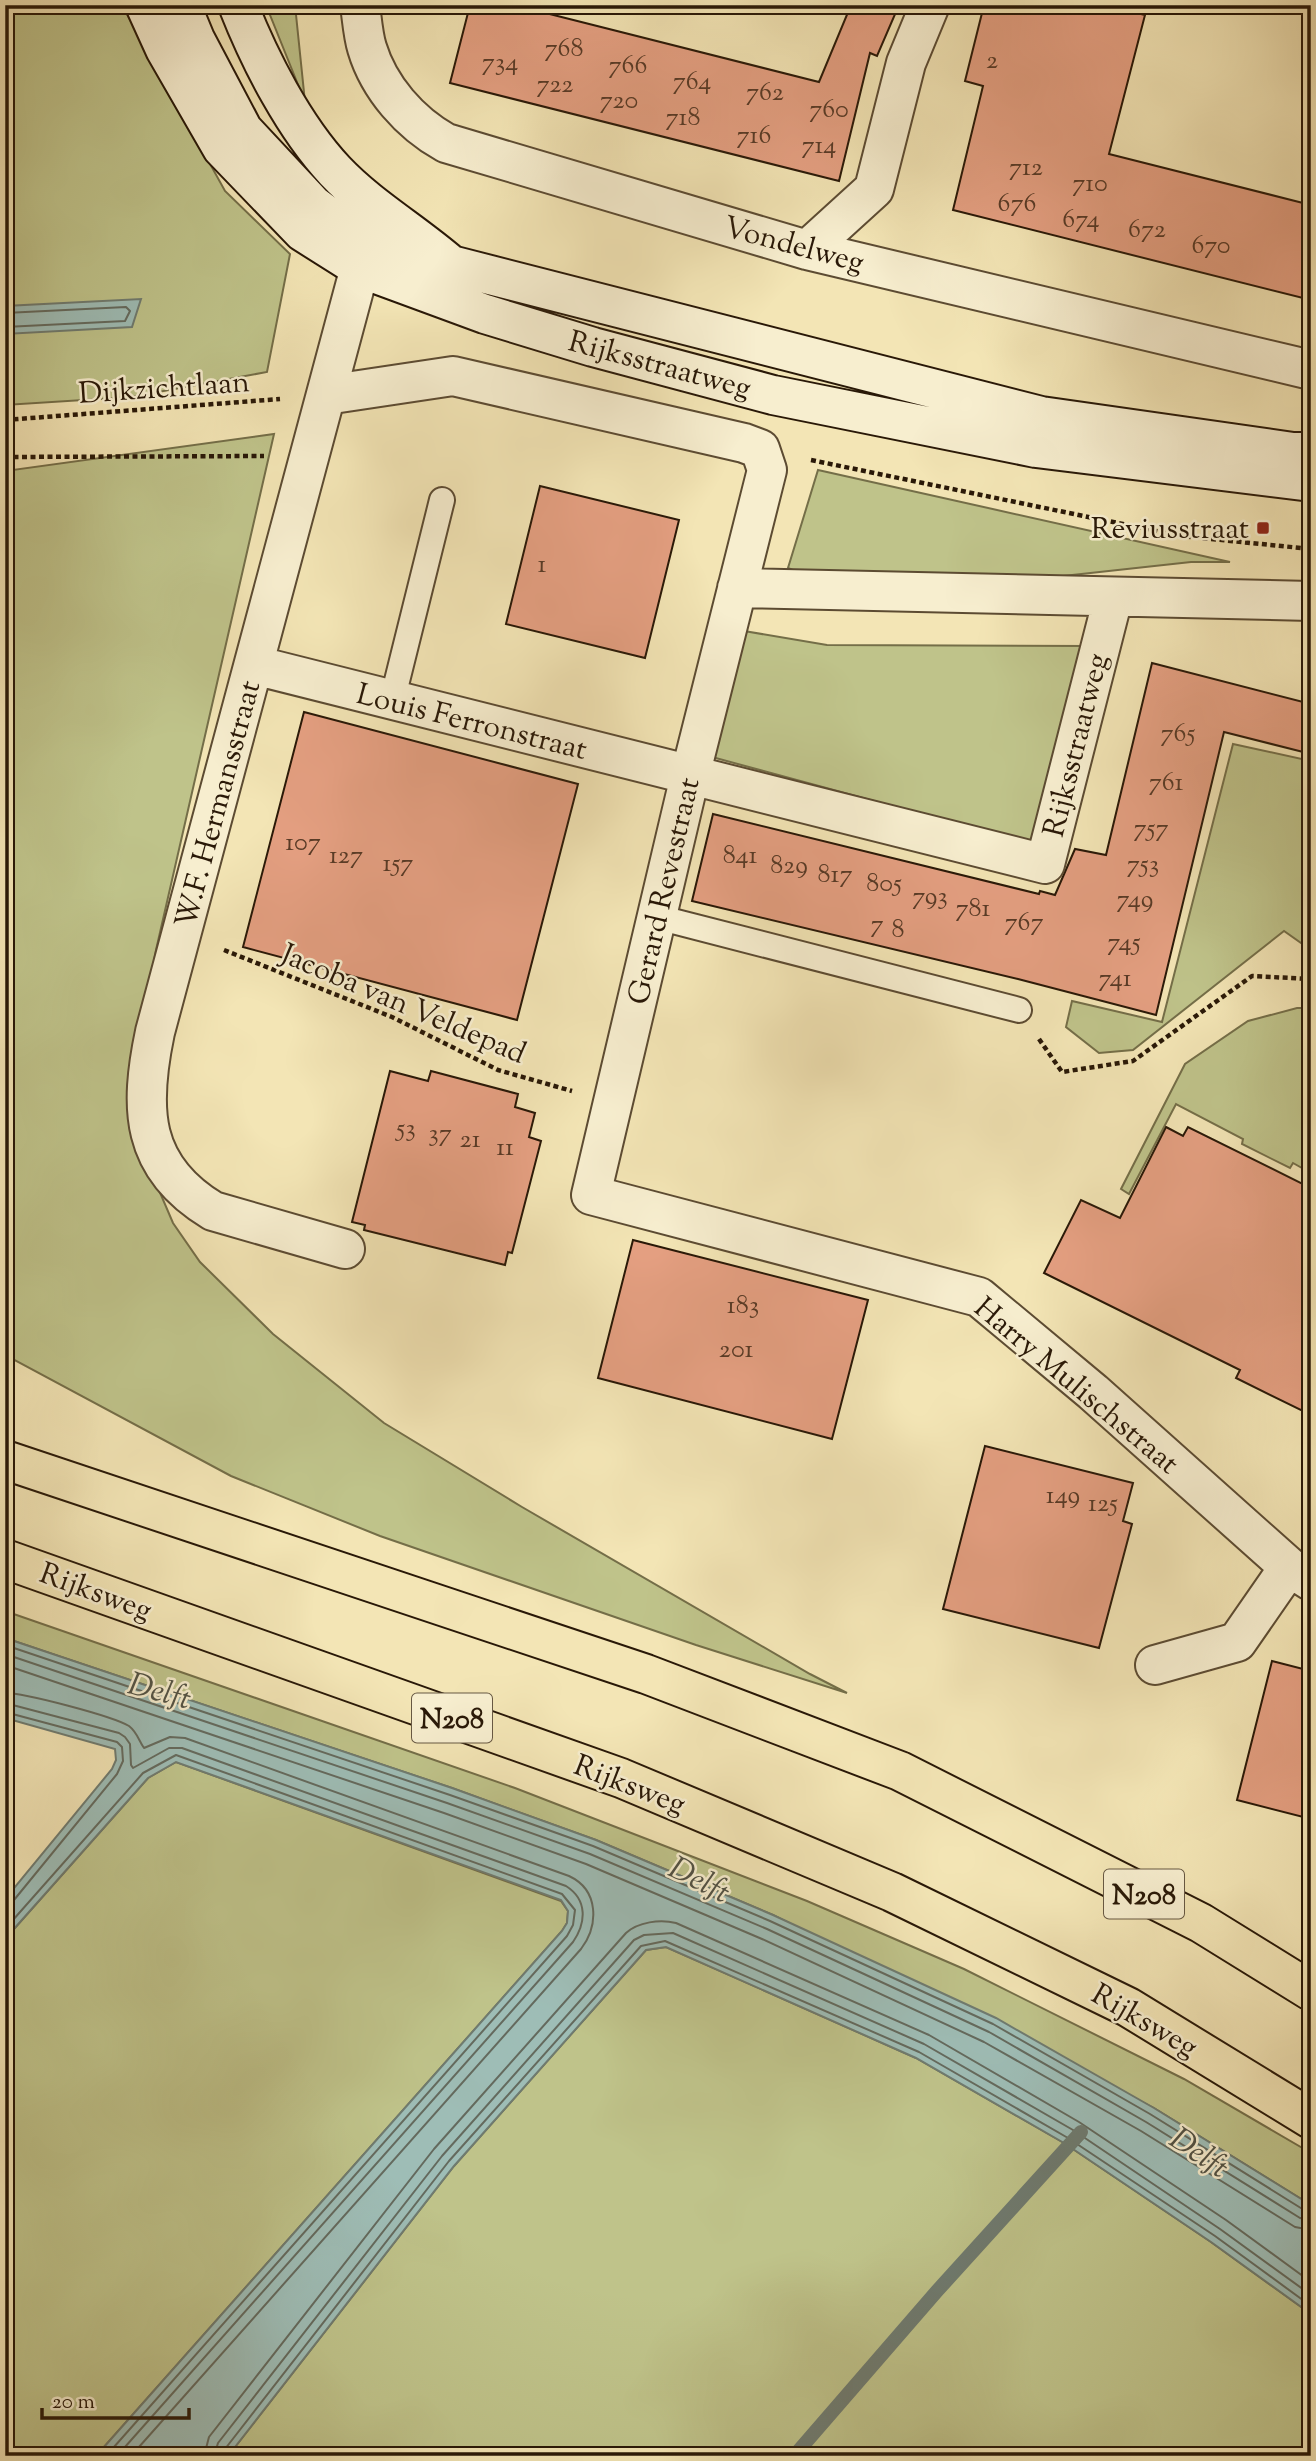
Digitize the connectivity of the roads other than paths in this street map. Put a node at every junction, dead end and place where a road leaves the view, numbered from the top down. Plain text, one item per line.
1 (145, 5) edge
2 (181, 5) edge
3 (238, 5) edge
4 (359, 5) edge
5 (930, 5) edge
6 (807, 250) junction
7 (363, 256) junction
8 (451, 265) junction
9 (1311, 370) edge
10 (326, 395) junction
11 (1311, 452) edge
12 (1311, 482) edge
13 (442, 500) dead end
14 (737, 588) junction
15 (1113, 598) junction
16 (1311, 601) edge
17 (254, 665) junction
18 (392, 701) junction
19 (690, 776) junction
20 (657, 917) junction
21 (1019, 1010) road end
22 (591, 1195) joint
23 (345, 1249) dead end
24 (10, 1458) edge
25 (5, 1559) edge
26 (1300, 1574) edge
27 (1155, 1665) dead end
28 (1311, 1991) edge
29 (1311, 2119) edge

1 - 7 street, Rijksstraatweg
2 - 7 street, Rijksstraatweg
3 - 8 street, Rijksstraatweg
4 - 6 street, Vondelweg
5 - 6 street
6 - 9 street, Vondelweg
7 - 8 street, Rijksstraatweg
7 - 10 street, W.F. Hermansstraat
7 - 12 street, Rijksstraatweg
8 - 11 street, Rijksstraatweg
10 - 14 street, Rijksstraatweg
10 - 17 street, W.F. Hermansstraat
13 - 18 lane
14 - 15 street
14 - 19 street, Gerard Revestraat
15 - 16 street
15 - 19 street, Rijksstraatweg
17 - 18 street, Louis Ferronstraat
17 - 23 street, W.F. Hermansstraat
18 - 19 street, Louis Ferronstraat
19 - 20 street, Gerard Revestraat
20 - 21 lane
20 - 22 street, Gerard Revestraat
22 - 26 street, Harry Mulischstraat
24 - 28 main road, N208
25 - 29 main road, Rijksweg / N208
26 - 27 street, Harry Mulischstraat

